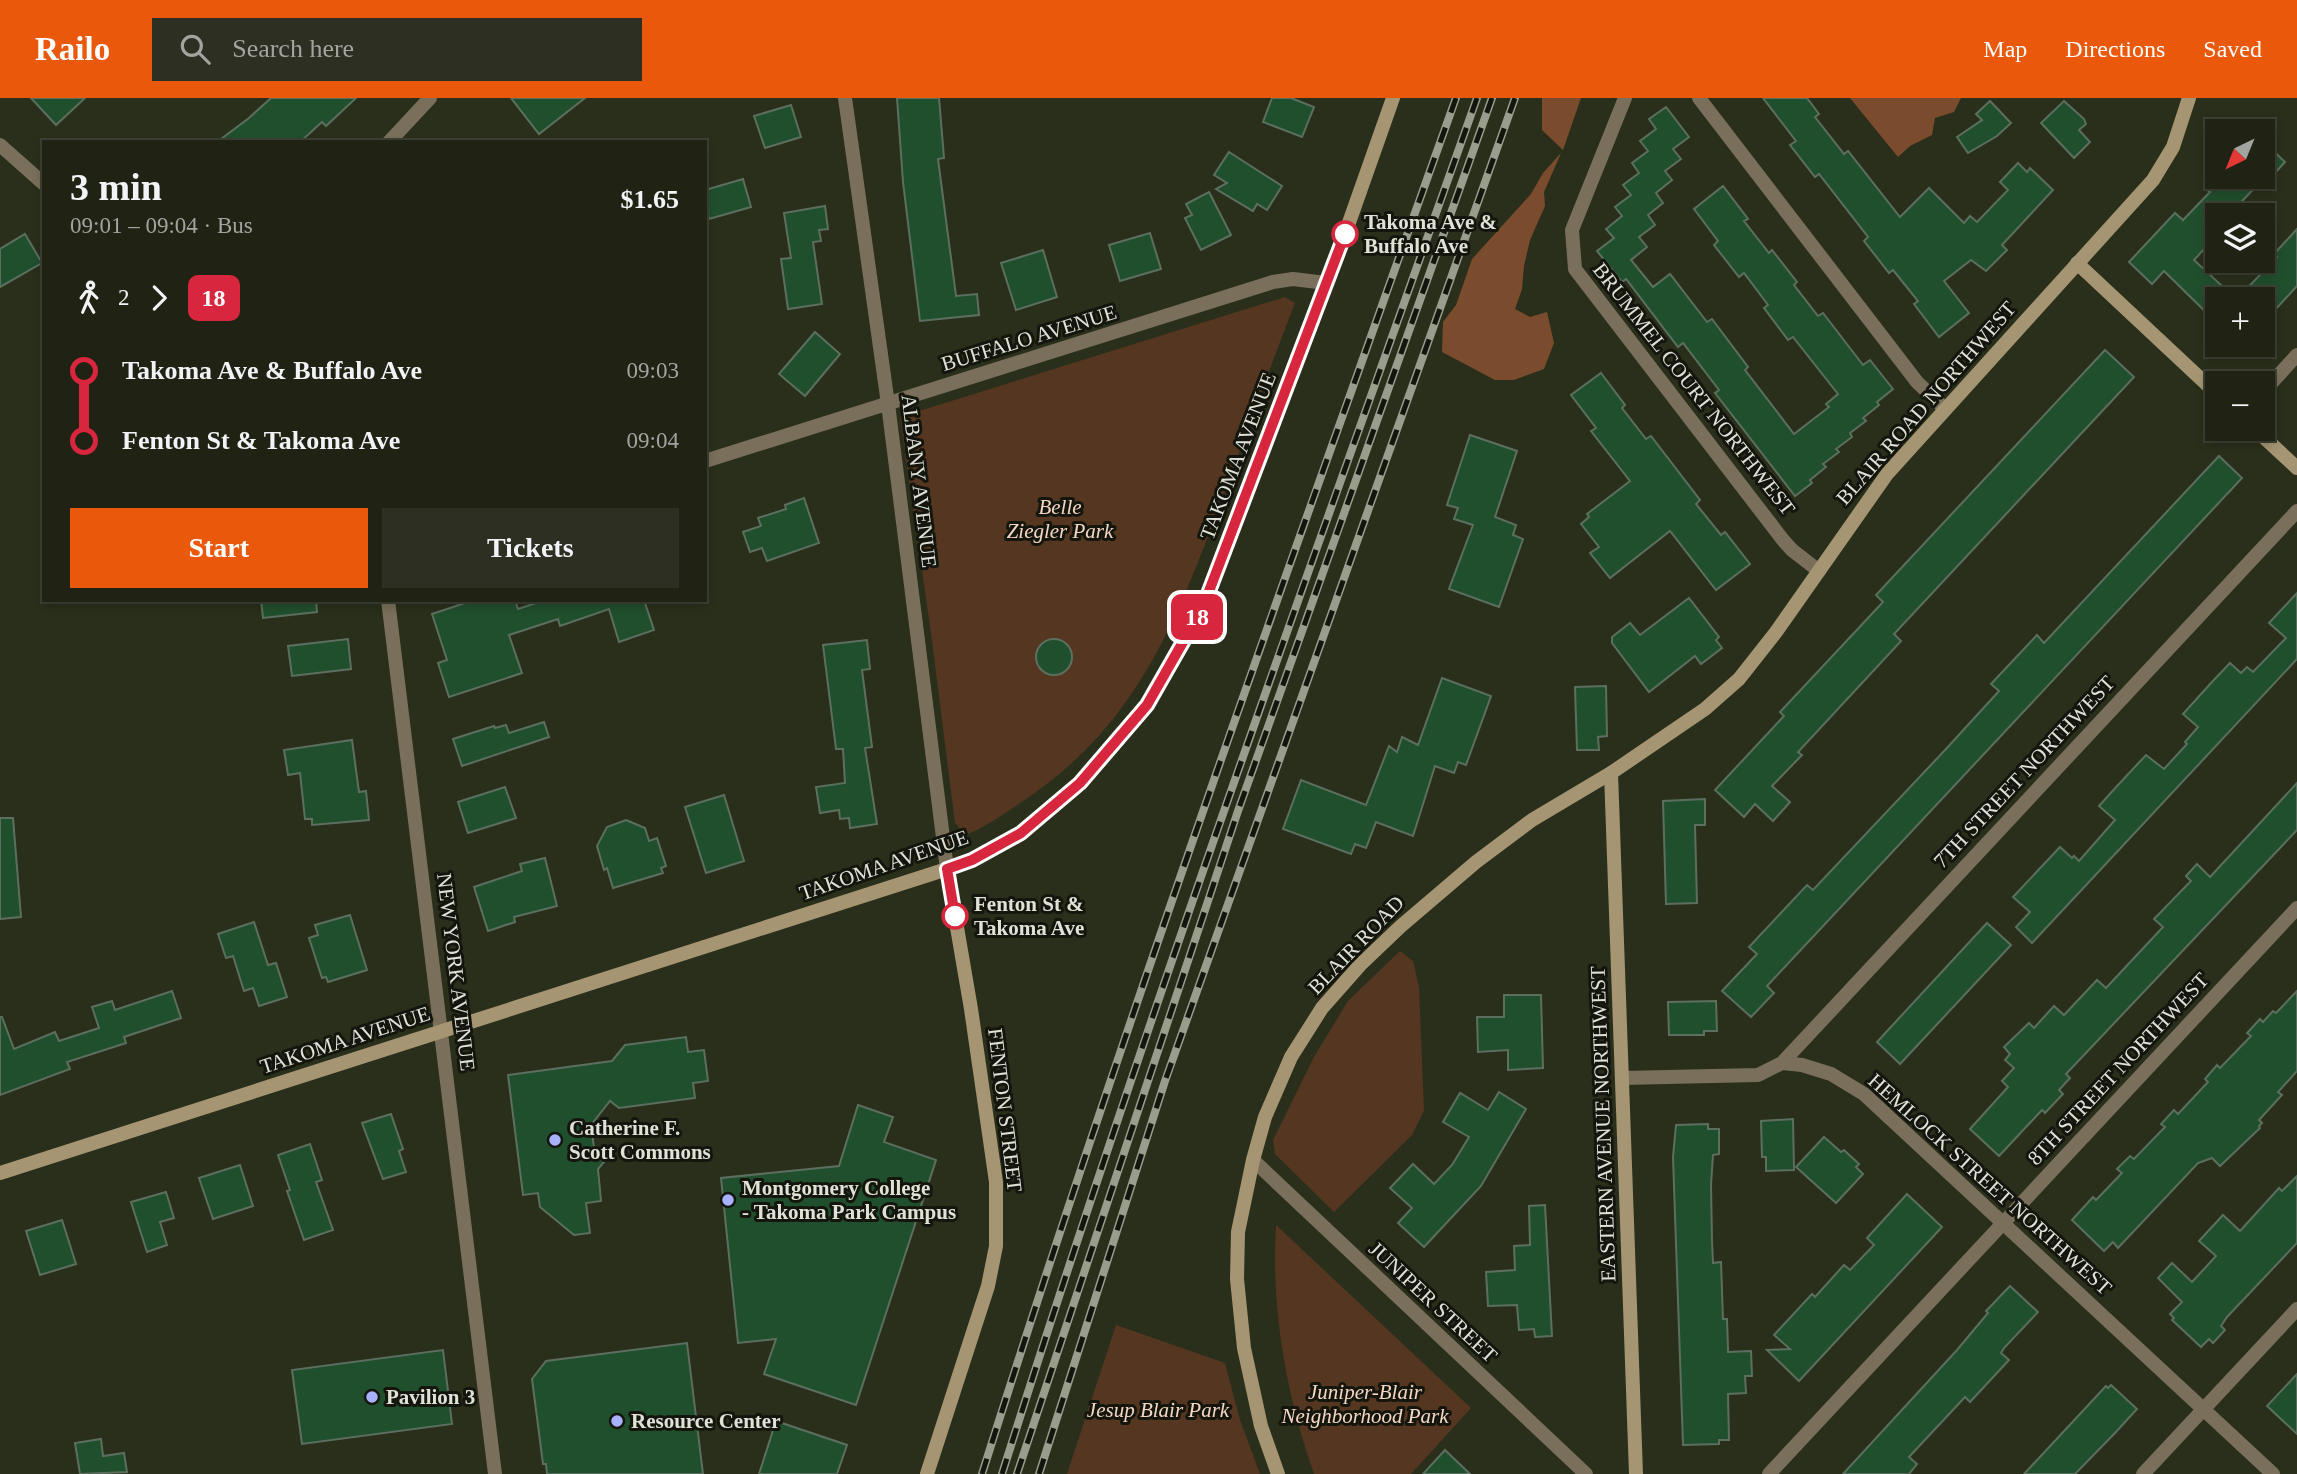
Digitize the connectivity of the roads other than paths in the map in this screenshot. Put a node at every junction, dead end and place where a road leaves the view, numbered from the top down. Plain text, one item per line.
1 (430, 98) edge
2 (845, 98) edge
3 (1393, 98) edge
4 (1625, 98) edge
5 (1699, 98) edge
6 (2189, 98) edge
7 (391, 140) edge
8 (0, 145) edge
9 (42, 182) edge
10 (2077, 263) junction
11 (1326, 283) junction
12 (2297, 355) edge
13 (2275, 379) edge
14 (2205, 383) edge
15 (888, 404) junction
16 (1945, 409) junction
17 (2268, 441) edge
18 (707, 460) edge
19 (2297, 468) edge
20 (2297, 511) edge
21 (1819, 571) junction
22 (388, 602) edge
23 (1611, 773) junction
24 (947, 869) junction
25 (2297, 908) edge
26 (443, 1031) junction
27 (1782, 1063) junction
28 (1622, 1078) junction
29 (1253, 1160) junction
30 (0, 1173) edge
31 (2004, 1224) junction
32 (2297, 1309) edge
33 (2203, 1409) junction
34 (495, 1474) edge
35 (927, 1474) edge
36 (1278, 1474) edge
37 (1586, 1474) edge
38 (1636, 1474) edge
39 (1769, 1474) edge
40 (2143, 1474) edge
41 (2273, 1474) edge

1 - 7 street
2 - 15 street, ALBANY AVENUE
3 - 11 street, TAKOMA AVENUE
4 - 21 street, BRUMMEL COURT NORTHWEST
5 - 16 street
6 - 10 street, BLAIR ROAD NORTHWEST
8 - 9 street
10 - 14 street
10 - 16 street, BLAIR ROAD NORTHWEST
11 - 15 street, BUFFALO AVENUE
11 - 24 street, TAKOMA AVENUE
12 - 13 street
15 - 18 street, BUFFALO AVENUE
15 - 24 street, ALBANY AVENUE
16 - 21 street, BLAIR ROAD NORTHWEST
17 - 19 street
20 - 27 street, 7TH STREET NORTHWEST
21 - 23 street, BLAIR ROAD NORTHWEST
22 - 26 street, NEW YORK AVENUE
23 - 28 street, EASTERN AVENUE NORTHWEST
23 - 29 street, BLAIR ROAD
24 - 26 street, TAKOMA AVENUE
24 - 35 street, FENTON STREET
25 - 31 street, 8TH STREET NORTHWEST
26 - 30 street, TAKOMA AVENUE
26 - 34 street, NEW YORK AVENUE
27 - 28 street
27 - 31 street, HEMLOCK STREET NORTHWEST
28 - 38 street, EASTERN AVENUE NORTHWEST
29 - 36 street, BLAIR ROAD
29 - 37 street, JUNIPER STREET
31 - 33 street, HEMLOCK STREET NORTHWEST
31 - 39 street, 8TH STREET NORTHWEST
32 - 33 street
33 - 40 street
33 - 41 street, HEMLOCK STREET NORTHWEST

